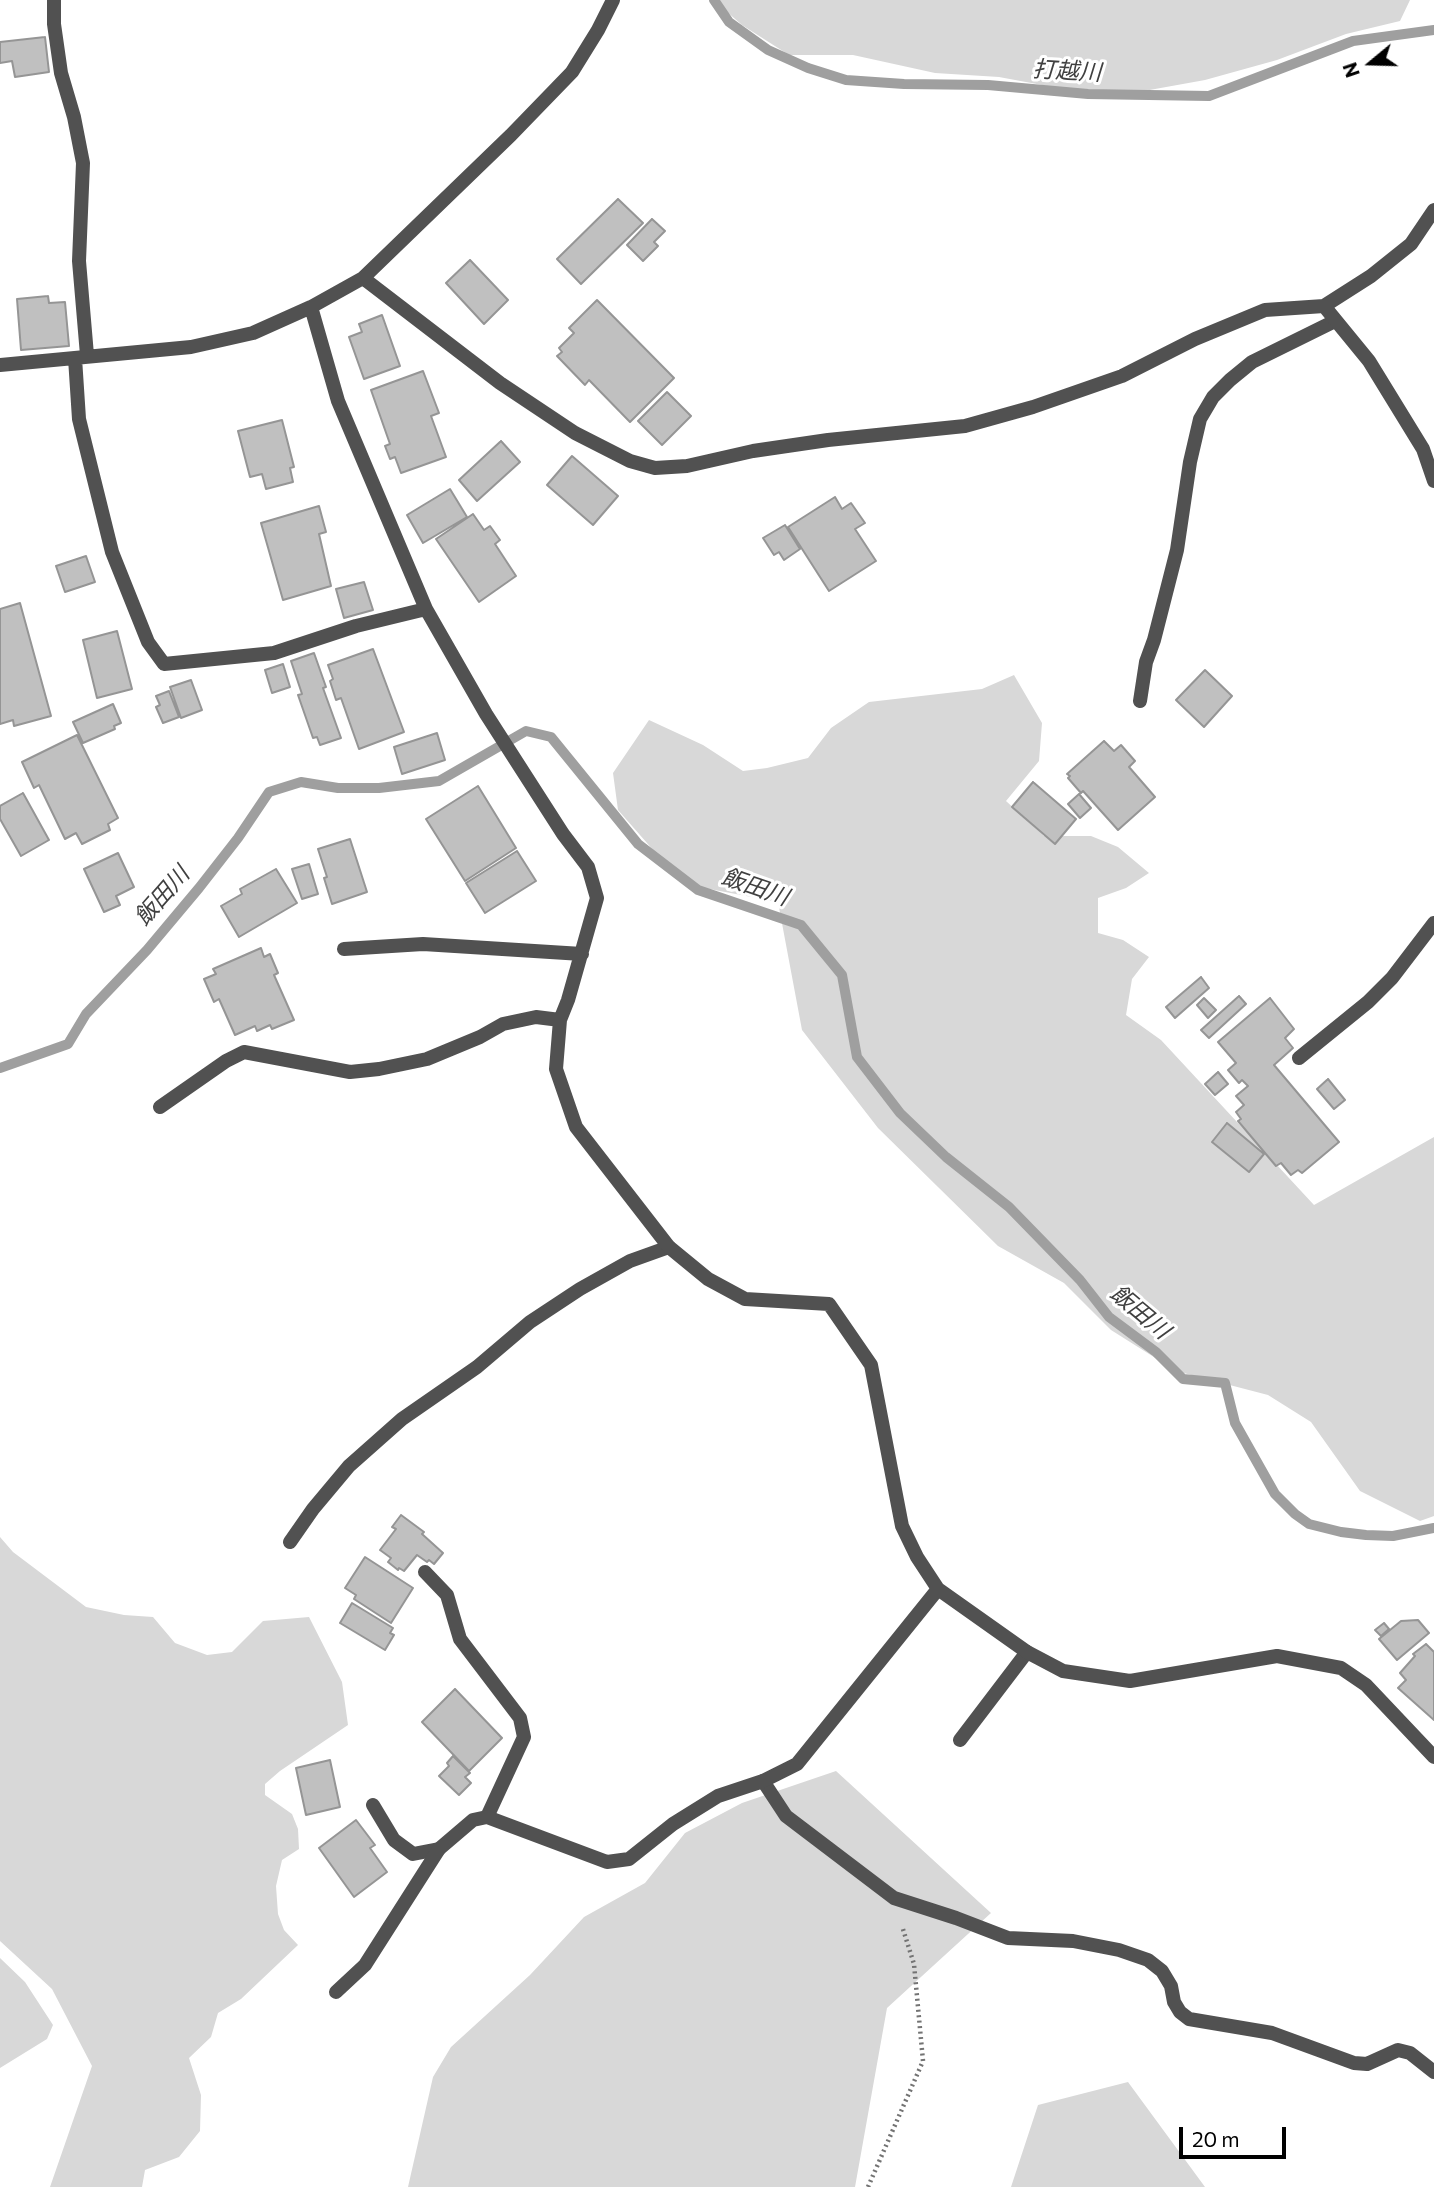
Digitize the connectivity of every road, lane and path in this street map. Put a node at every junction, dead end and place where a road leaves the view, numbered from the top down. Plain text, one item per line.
1 (54, 0) edge
2 (613, 0) edge
3 (1434, 210) edge
4 (363, 278) junction
5 (1324, 306) junction
6 (311, 307) junction
7 (1335, 321) junction
8 (81, 356) junction
9 (0, 365) edge
10 (1434, 481) edge
11 (426, 608) junction
12 (1140, 701) dead end
13 (1434, 923) edge
14 (344, 949) dead end
15 (582, 954) junction
16 (560, 1020) junction
17 (1299, 1058) dead end
18 (160, 1107) dead end
19 (668, 1247) junction
20 (290, 1542) dead end
21 (425, 1572) dead end
22 (938, 1589) junction
23 (1027, 1652) junction
24 (960, 1740) dead end
25 (1434, 1757) edge
26 (763, 1781) junction
27 (373, 1805) dead end
28 (486, 1817) junction
29 (439, 1849) junction
30 (894, 1898) junction
31 (336, 1992) dead end
32 (1434, 2072) edge
33 (868, 2187) edge

1 - 8 street
2 - 4 street
3 - 5 street
4 - 5 street
4 - 6 street
5 - 7 street
6 - 8 street
6 - 11 street
7 - 10 street
7 - 12 street
8 - 9 street
8 - 11 street
11 - 15 street
13 - 17 street
14 - 15 street
15 - 16 street
16 - 18 street
16 - 19 street
19 - 20 street
19 - 22 street
21 - 28 street
22 - 23 street
22 - 26 street
23 - 24 street
23 - 25 street
26 - 28 street
26 - 30 street
27 - 29 street
28 - 29 street
29 - 31 street
30 - 32 street
30 - 33 path

